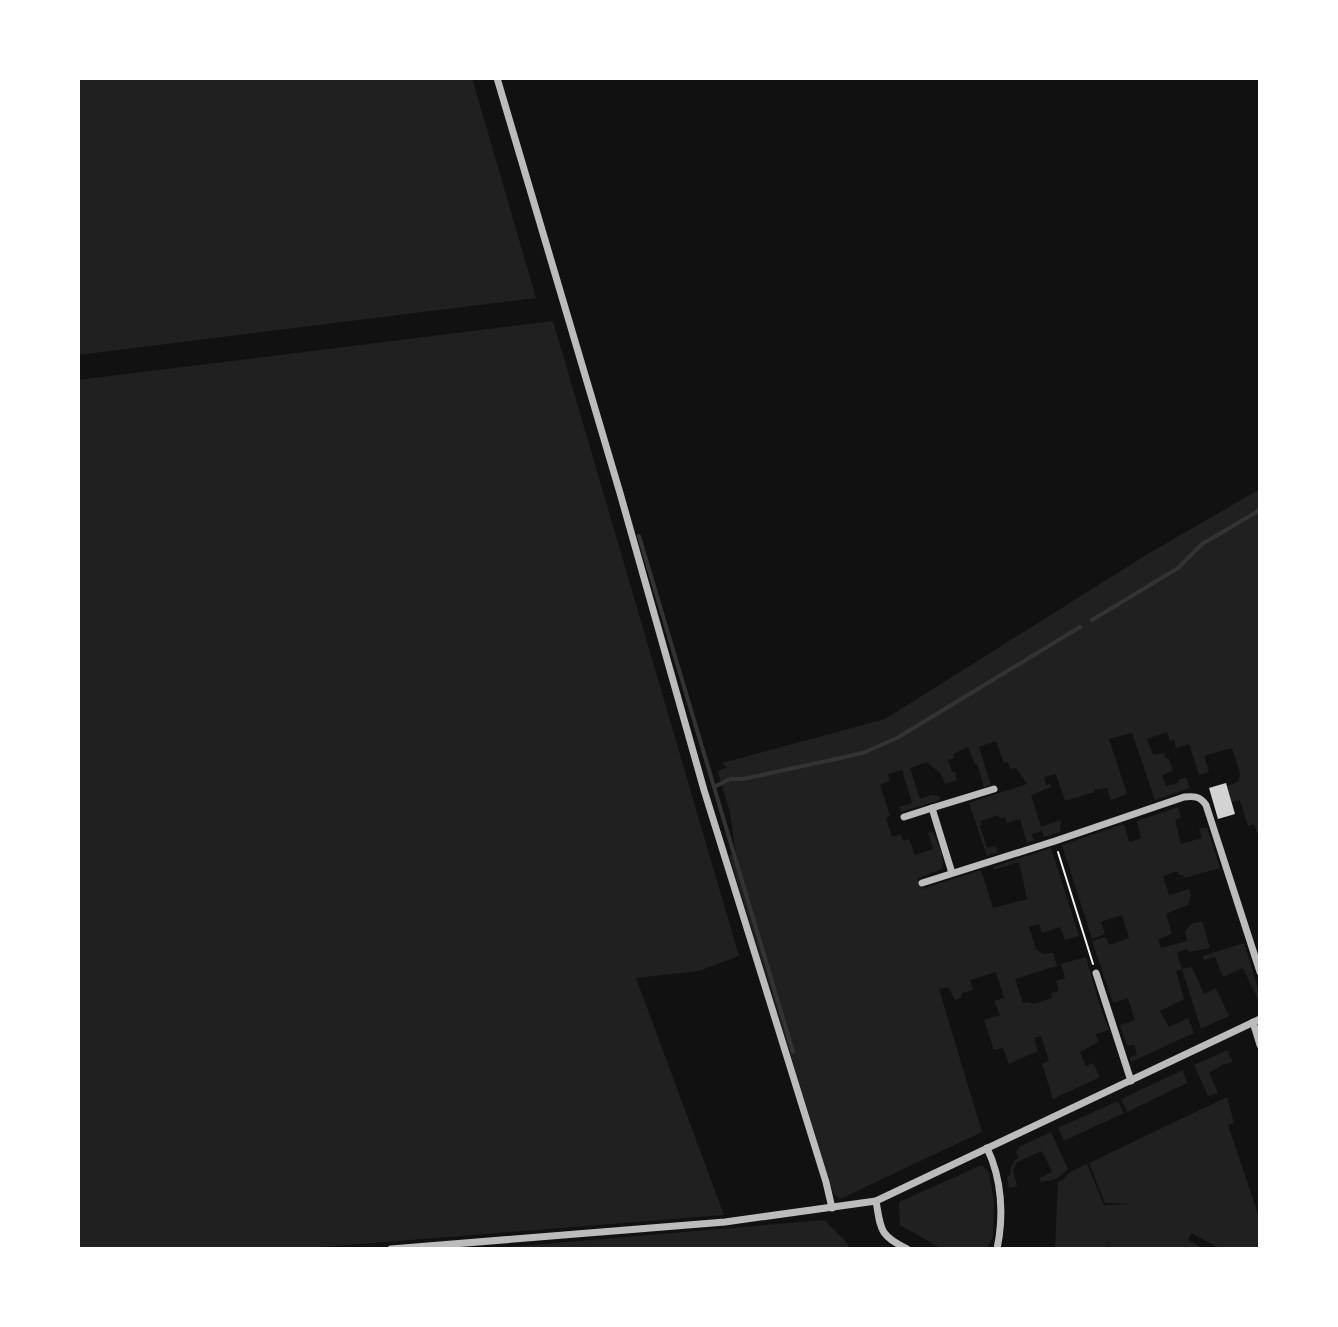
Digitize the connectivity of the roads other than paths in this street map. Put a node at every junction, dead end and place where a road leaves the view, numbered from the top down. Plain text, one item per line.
1 (497, 78) edge
2 (994, 789) dead end
3 (932, 808) junction
4 (904, 817) dead end
5 (952, 873) junction
6 (922, 883) dead end
7 (1260, 972) edge
8 (1096, 973) road end
9 (1257, 1021) edge
10 (1260, 1045) edge
11 (1131, 1081) junction
12 (987, 1148) junction
13 (876, 1201) junction
14 (832, 1208) junction
15 (391, 1249) edge
16 (907, 1249) edge
17 (997, 1249) edge

1 - 14 street
2 - 3 street
3 - 4 street
3 - 5 street
5 - 6 street
5 - 7 street
8 - 11 street
9 - 10 street
9 - 11 street
11 - 12 street
12 - 13 street
12 - 17 street
13 - 14 street
13 - 16 street
14 - 15 street

